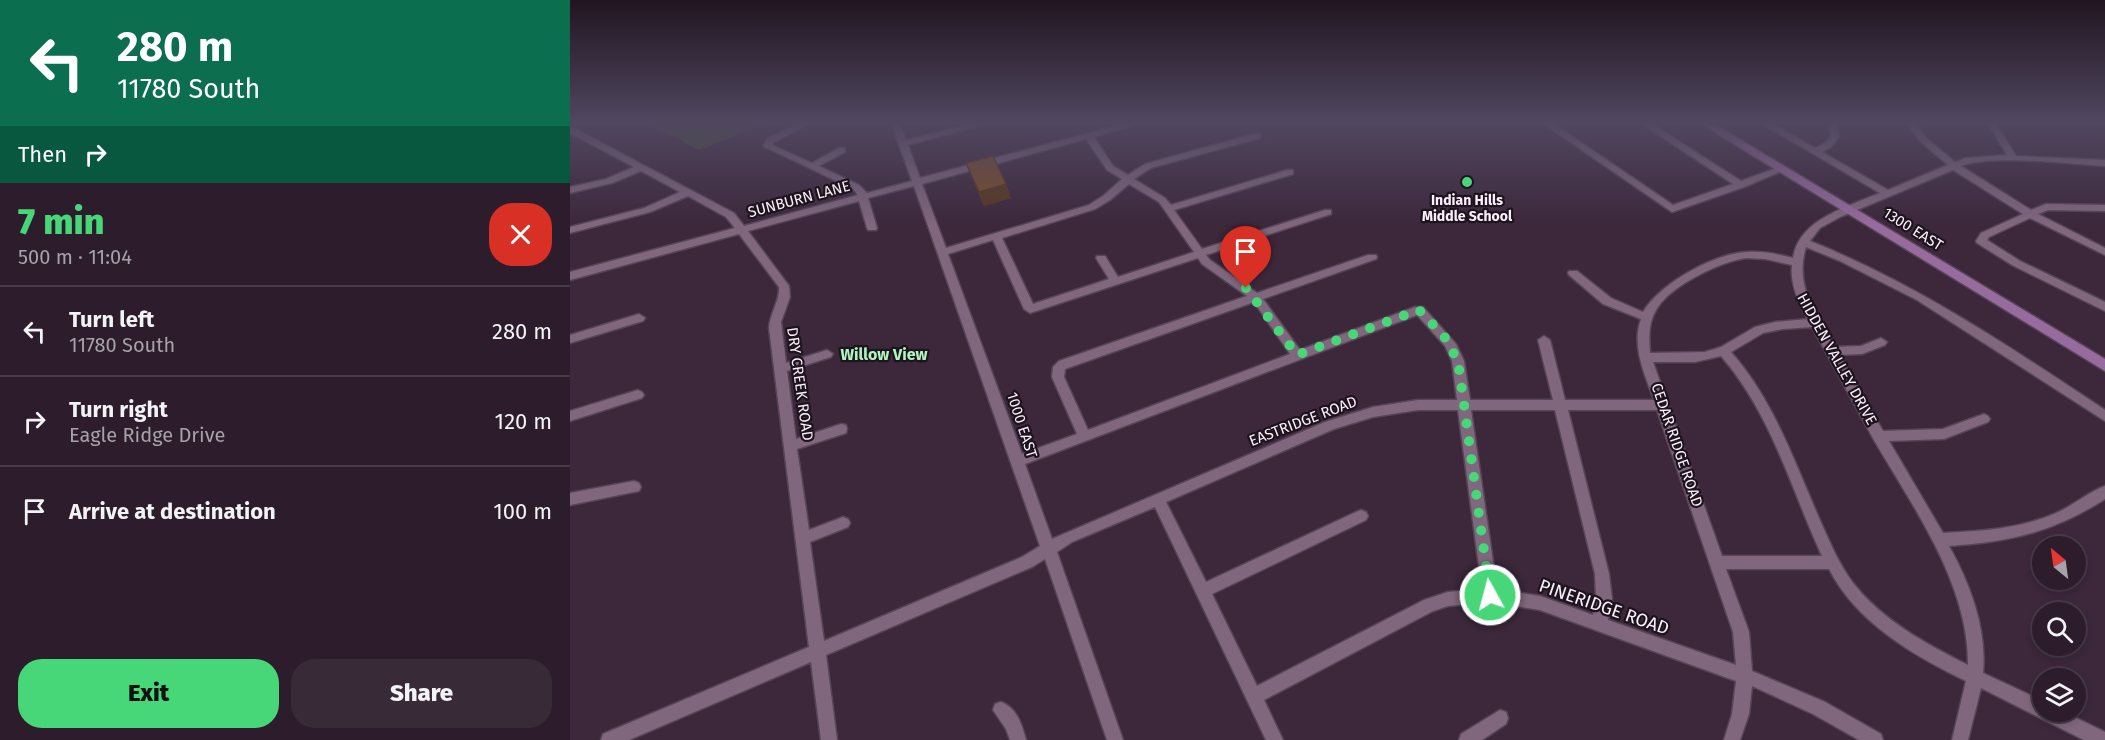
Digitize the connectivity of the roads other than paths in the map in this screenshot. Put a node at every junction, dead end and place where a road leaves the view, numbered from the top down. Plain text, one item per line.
1 (623, 157) edge
2 (791, 157) edge
3 (830, 157) edge
4 (907, 157) edge
5 (1014, 157) edge
6 (1102, 157) edge
7 (1182, 157) edge
8 (1595, 157) edge
9 (1697, 157) edge
10 (1761, 157) edge
11 (1823, 157) edge
12 (1944, 157) edge
13 (2013, 158) joint
14 (1954, 164) junction
15 (2103, 165) edge
16 (813, 166) junction
17 (643, 167) junction
18 (1782, 169) junction
19 (1290, 172) dead end
20 (1128, 179) junction
21 (916, 182) junction
22 (1741, 185) junction
23 (570, 190) edge
24 (689, 192) junction
25 (1887, 193) junction
26 (863, 197) junction
27 (2105, 208) edge
28 (1169, 209) junction
29 (1849, 209) junction
30 (1328, 212) dead end
31 (2029, 214) junction
32 (872, 228) dead end
33 (743, 229) junction
34 (570, 230) edge
35 (996, 236) junction
36 (1803, 242) junction
37 (943, 252) junction
38 (2105, 252) edge
39 (1201, 254) junction
40 (1372, 257) dead end
41 (1101, 258) dead end
42 (1796, 262) junction
43 (1573, 273) dead end
44 (570, 276) edge
45 (1116, 282) junction
46 (1256, 297) junction
47 (2105, 307) edge
48 (1646, 317) junction
49 (639, 318) dead end
50 (1815, 323) junction
51 (570, 339) edge
52 (1544, 340) dead end
53 (1881, 342) dead end
54 (1723, 351) junction
55 (1831, 351) junction
56 (827, 354) dead end
57 (1297, 355) junction
58 (1646, 357) junction
59 (2105, 366) edge
60 (780, 369) junction
61 (638, 395) dead end
62 (1464, 405) junction
63 (1561, 405) junction
64 (1663, 405) junction
65 (570, 416) edge
66 (2105, 416) edge
67 (1984, 418) dead end
68 (841, 429) dead end
69 (1084, 435) junction
70 (1879, 436) junction
71 (791, 446) junction
72 (1016, 462) junction
73 (634, 486) dead end
74 (2105, 492) edge
75 (570, 499) edge
76 (1158, 500) junction
77 (1361, 516) dead end
78 (843, 523) dead end
79 (804, 538) junction
80 (1938, 540) junction
81 (1047, 550) junction
82 (1718, 562) junction
83 (1833, 563) junction
84 (1202, 591) junction
85 (1490, 595) junction
86 (1599, 625) junction
87 (818, 651) junction
88 (1976, 675) junction
89 (1744, 677) junction
90 (1254, 697) junction
91 (2032, 704) edge
92 (1001, 710) dead end
93 (1500, 718) dead end
94 (2067, 722) edge
95 (609, 740) edge
96 (829, 740) edge
97 (1018, 740) edge
98 (1115, 740) edge
99 (1275, 740) edge
100 (1467, 740) edge
101 (1732, 740) edge
102 (1875, 740) edge
103 (1960, 740) edge
104 (2102, 740) edge

1 - 17 street, DRY CREEK ROAD
2 - 16 street
3 - 16 street
4 - 21 street, 1000 EAST
5 - 21 street, SUNBURN LANE
6 - 20 street
7 - 20 street
8 - 22 street
9 - 22 street
10 - 18 main road, 1300 EAST
11 - 25 street
12 - 14 street
13 - 14 street, HIDDEN VALLEY DRIVE
13 - 15 street, HIDDEN VALLEY DRIVE
14 - 25 street, HIDDEN VALLEY DRIVE
14 - 31 street
16 - 26 street
17 - 23 street
17 - 24 street, DRY CREEK ROAD
18 - 22 street
18 - 29 main road, 1300 EAST
19 - 28 street
20 - 28 street
20 - 35 street
21 - 26 street, SUNBURN LANE
21 - 37 street, 1000 EAST
24 - 33 street, DRY CREEK ROAD
24 - 34 street
25 - 29 street, HIDDEN VALLEY DRIVE
26 - 32 street
26 - 33 street, SUNBURN LANE
27 - 31 street
28 - 39 street
29 - 36 street, HIDDEN VALLEY DRIVE
29 - 59 main road, 1300 EAST
30 - 39 street
31 - 38 street
31 - 47 street
33 - 44 street, SUNBURN LANE
33 - 60 street, DRY CREEK ROAD
35 - 37 street
35 - 45 street
36 - 42 street, HIDDEN VALLEY DRIVE
36 - 66 street
37 - 72 street, 1000 EAST
39 - 45 street
39 - 46 street
40 - 46 street
41 - 45 street
42 - 48 street
42 - 50 street, HIDDEN VALLEY DRIVE
43 - 48 street
46 - 57 street
46 - 69 street
48 - 58 street, CEDAR RIDGE ROAD
49 - 51 street
50 - 54 street
50 - 55 street, HIDDEN VALLEY DRIVE
52 - 63 street
53 - 55 street
54 - 58 street
54 - 83 street
55 - 70 street, HIDDEN VALLEY DRIVE
56 - 60 street
57 - 62 street
57 - 69 street
58 - 64 street, CEDAR RIDGE ROAD
60 - 71 street, DRY CREEK ROAD
61 - 65 street
62 - 63 street, EASTRIDGE ROAD
62 - 76 street, EASTRIDGE ROAD
62 - 85 street
63 - 64 street, EASTRIDGE ROAD
63 - 86 street
64 - 82 street, CEDAR RIDGE ROAD
67 - 70 street
68 - 71 street
69 - 72 street
70 - 80 street, HIDDEN VALLEY DRIVE
71 - 79 street, DRY CREEK ROAD
72 - 81 street, 1000 EAST
73 - 75 street
74 - 80 street
76 - 81 street, EASTRIDGE ROAD
76 - 84 street
77 - 84 street
78 - 79 street
79 - 87 street, DRY CREEK ROAD
80 - 88 street, HIDDEN VALLEY DRIVE
81 - 87 street, EASTRIDGE ROAD
81 - 98 street, 1000 EAST
82 - 83 street
82 - 89 street, CEDAR RIDGE ROAD
83 - 88 street
84 - 90 street
85 - 86 street, PINERIDGE ROAD
85 - 90 street, PINERIDGE ROAD
86 - 89 street, PINERIDGE ROAD
87 - 95 street, EASTRIDGE ROAD
87 - 96 street, DRY CREEK ROAD
88 - 91 street
88 - 103 street, HIDDEN VALLEY DRIVE
89 - 101 street, CEDAR RIDGE ROAD
89 - 102 street, PINERIDGE ROAD
90 - 99 street
92 - 97 street
93 - 100 street
94 - 104 street

